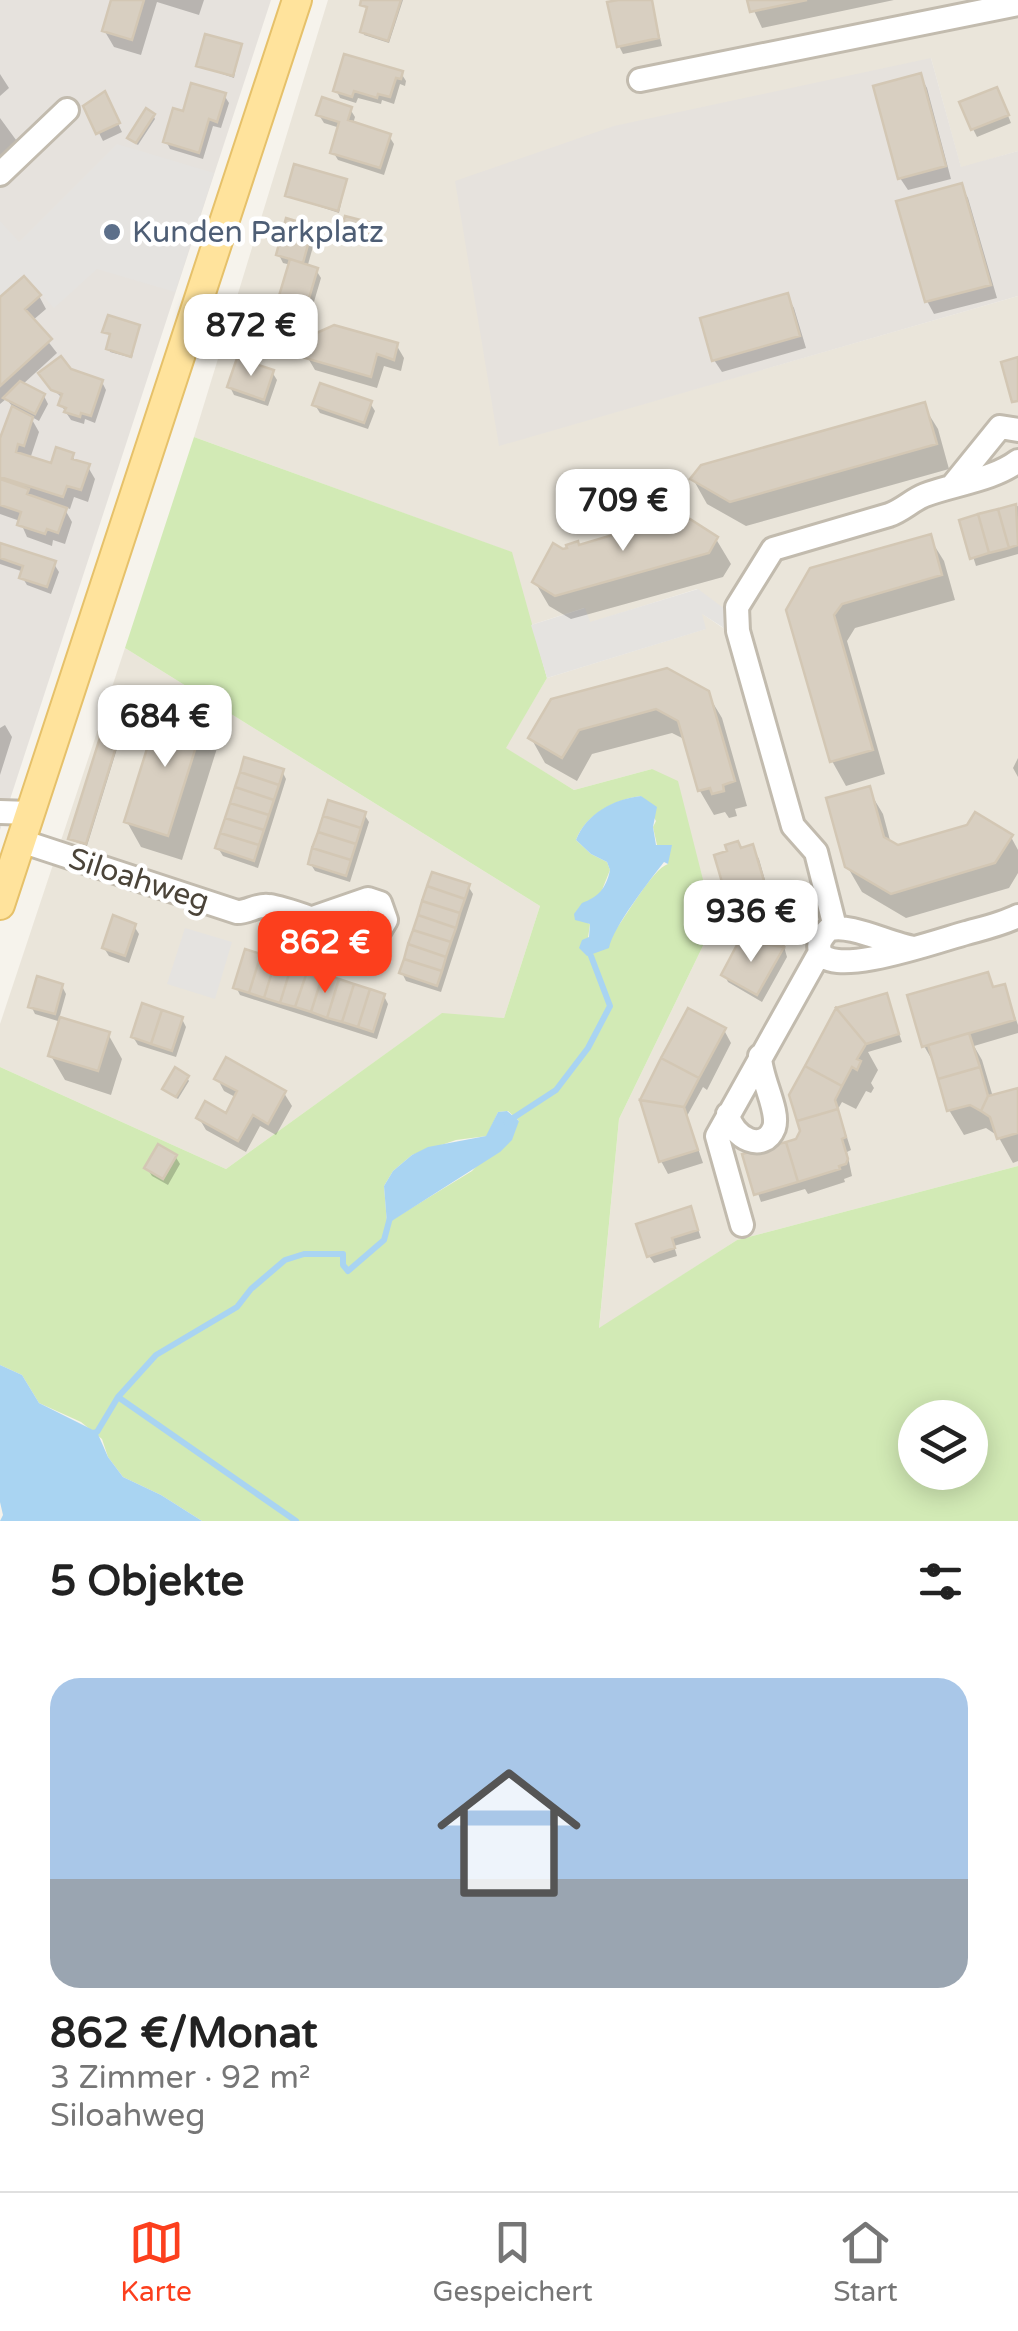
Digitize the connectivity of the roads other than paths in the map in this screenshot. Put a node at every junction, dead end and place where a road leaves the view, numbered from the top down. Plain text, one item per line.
1 (297, 0) edge
2 (1018, 4) edge
3 (640, 80) dead end
4 (67, 110) dead end
5 (0, 174) edge
6 (1018, 430) edge
7 (1018, 461) edge
8 (953, 486) junction
9 (0, 812) edge
10 (30, 813) junction
11 (21, 841) junction
12 (0, 905) edge
13 (1018, 916) edge
14 (316, 917) dead end
15 (835, 927) junction
16 (914, 948) junction
17 (820, 952) junction
18 (760, 1056) junction
19 (728, 1114) junction
20 (742, 1225) dead end

1 - 10 main road
2 - 3 street
4 - 5 street
6 - 8 street
7 - 8 street
8 - 15 street
9 - 10 street
10 - 11 main road
11 - 12 main road
11 - 14 street, Siloahweg
13 - 16 street
15 - 16 street
15 - 17 street
16 - 17 street
17 - 18 street
18 - 19 street
18 - 19 street
19 - 20 street

